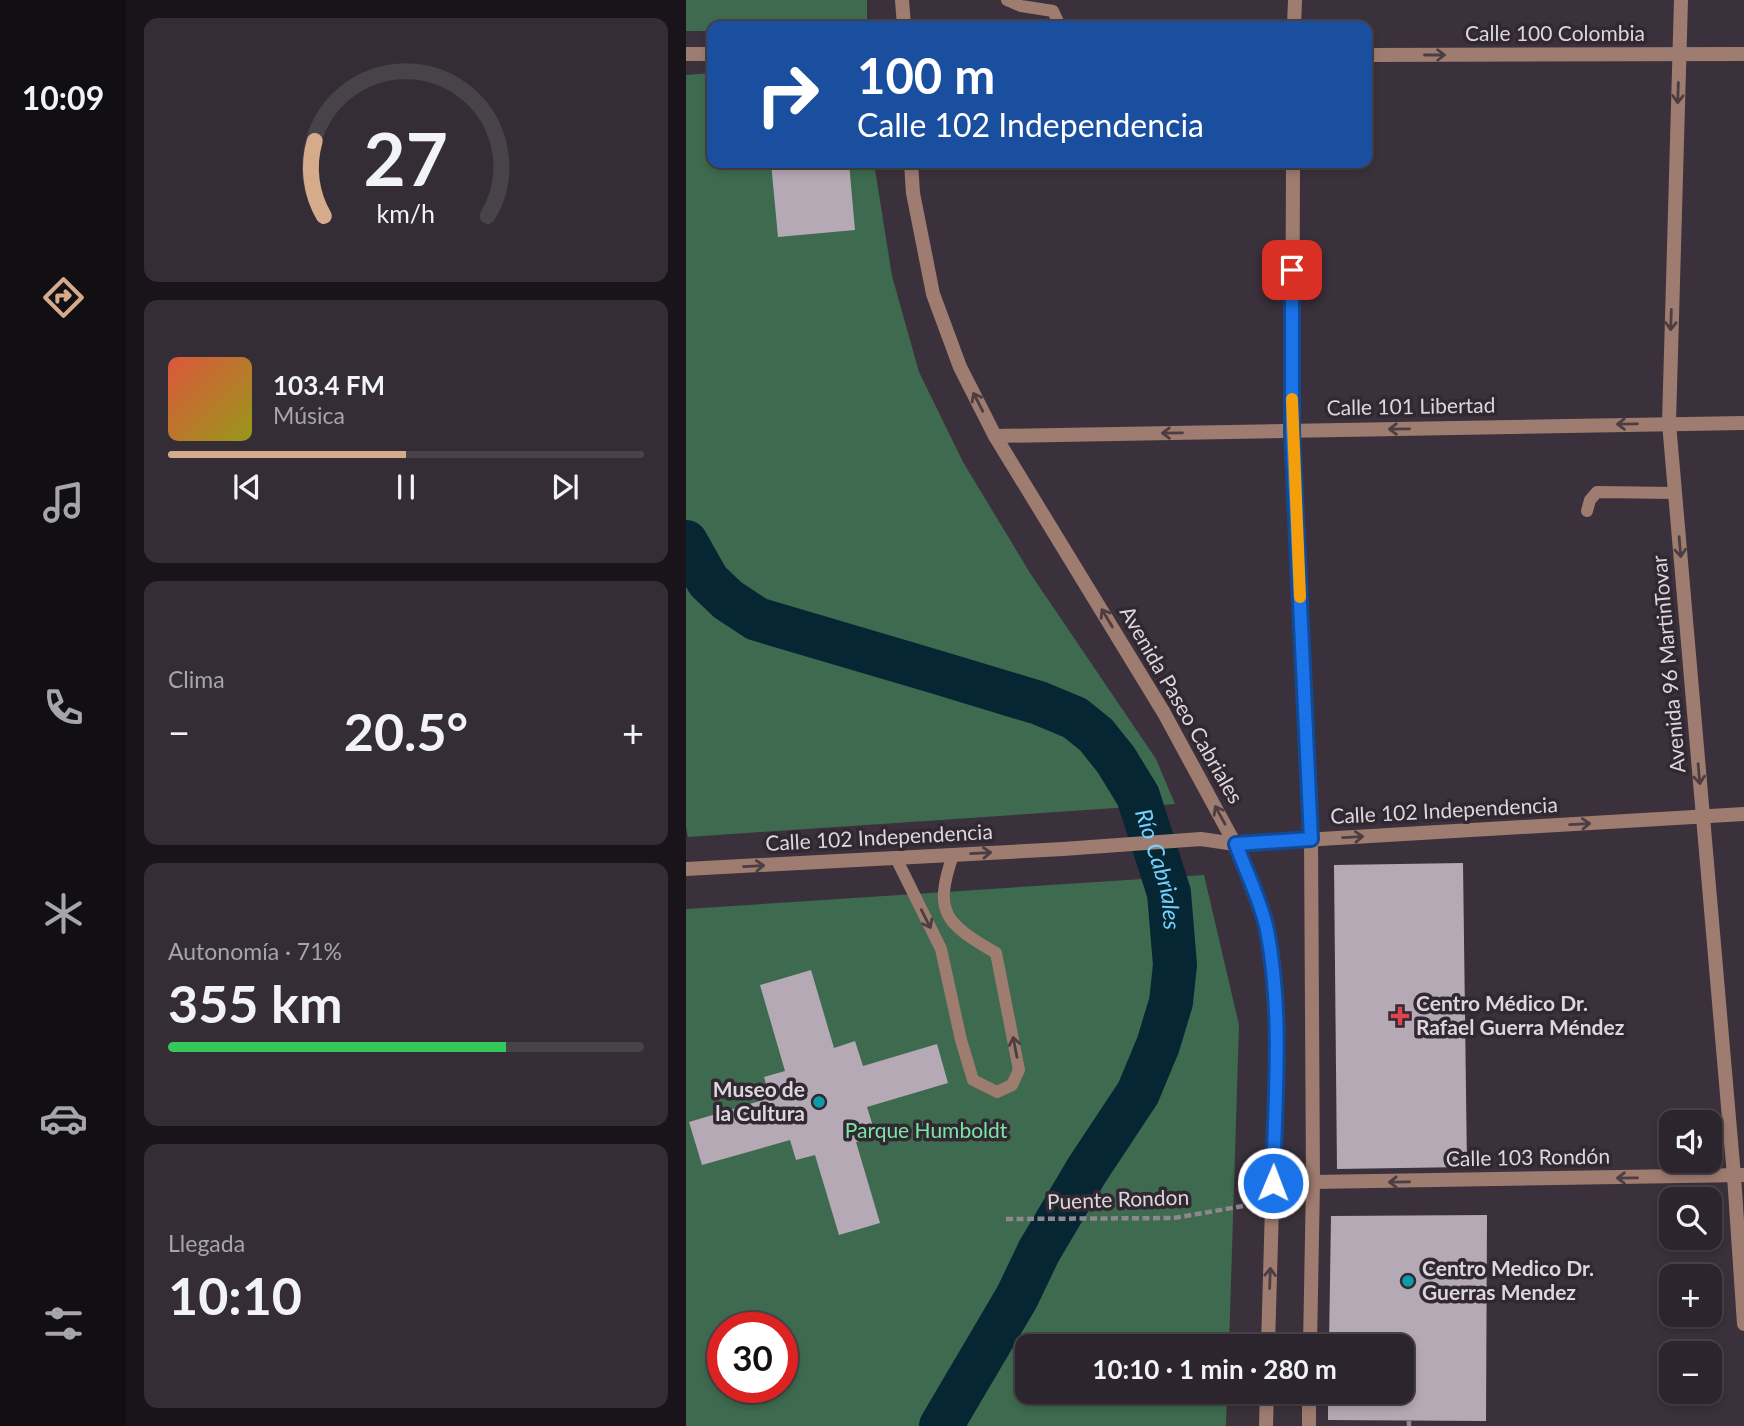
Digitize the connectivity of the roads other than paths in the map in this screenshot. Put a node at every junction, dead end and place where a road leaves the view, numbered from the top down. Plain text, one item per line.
1 (902, 0) edge
2 (1007, 0) edge
3 (1295, 0) edge
4 (1681, 0) edge
5 (904, 21) edge
6 (1058, 21) edge
7 (1294, 21) edge
8 (686, 54) edge
9 (707, 54) edge
10 (1679, 54) junction
11 (1744, 54) edge
12 (1372, 55) edge
13 (911, 168) edge
14 (1293, 168) edge
15 (1669, 423) junction
16 (1744, 424) edge
17 (1292, 431) junction
18 (995, 436) junction
19 (1675, 493) junction
20 (1587, 512) dead end
21 (1744, 814) edge
22 (1703, 816) junction
23 (1311, 839) junction
24 (1236, 844) junction
25 (953, 855) junction
26 (895, 858) junction
27 (686, 870) edge
28 (1739, 1176) edge
29 (1313, 1182) junction
30 (1744, 1324) edge
31 (1268, 1334) edge
32 (1310, 1334) edge
33 (1267, 1404) edge
34 (1310, 1404) edge
35 (1266, 1426) edge
36 (1309, 1426) edge

1 - 5 street
2 - 6 lane
3 - 7 street
4 - 10 street, Avenida 96 MartinTovar
8 - 9 street
10 - 11 street, Calle 100 Colombia
12 -> 10 street, Calle 100 Colombia
10 -> 15 street, Avenida 96 MartinTovar
18 -> 13 street, Avenida Paseo Cabriales
14 - 17 street
15 - 16 street, Calle 101 Libertad
15 -> 17 street, Calle 101 Libertad
15 - 19 street, Avenida 96 MartinTovar
17 -> 18 street, Calle 101 Libertad
17 - 23 street
24 -> 18 street, Avenida Paseo Cabriales
19 - 20 lane
19 -> 22 street, Avenida 96 MartinTovar
21 - 22 street, Calle 102 Independencia
23 -> 22 street, Calle 102 Independencia
22 - 28 street, Avenida 96 MartinTovar
23 - 24 street, Calle 102 Independencia
23 - 29 street
25 -> 24 street, Calle 102 Independencia
31 -> 24 street, Avenida Paseo Cabriales
25 - 26 street, Calle 102 Independencia
26 -> 25 lane
27 -> 26 street, Calle 102 Independencia
28 -> 29 street, Calle 103 Rondón
28 - 30 street, Avenida 96 MartinTovar
29 - 32 street
33 - 35 street
34 - 36 street

